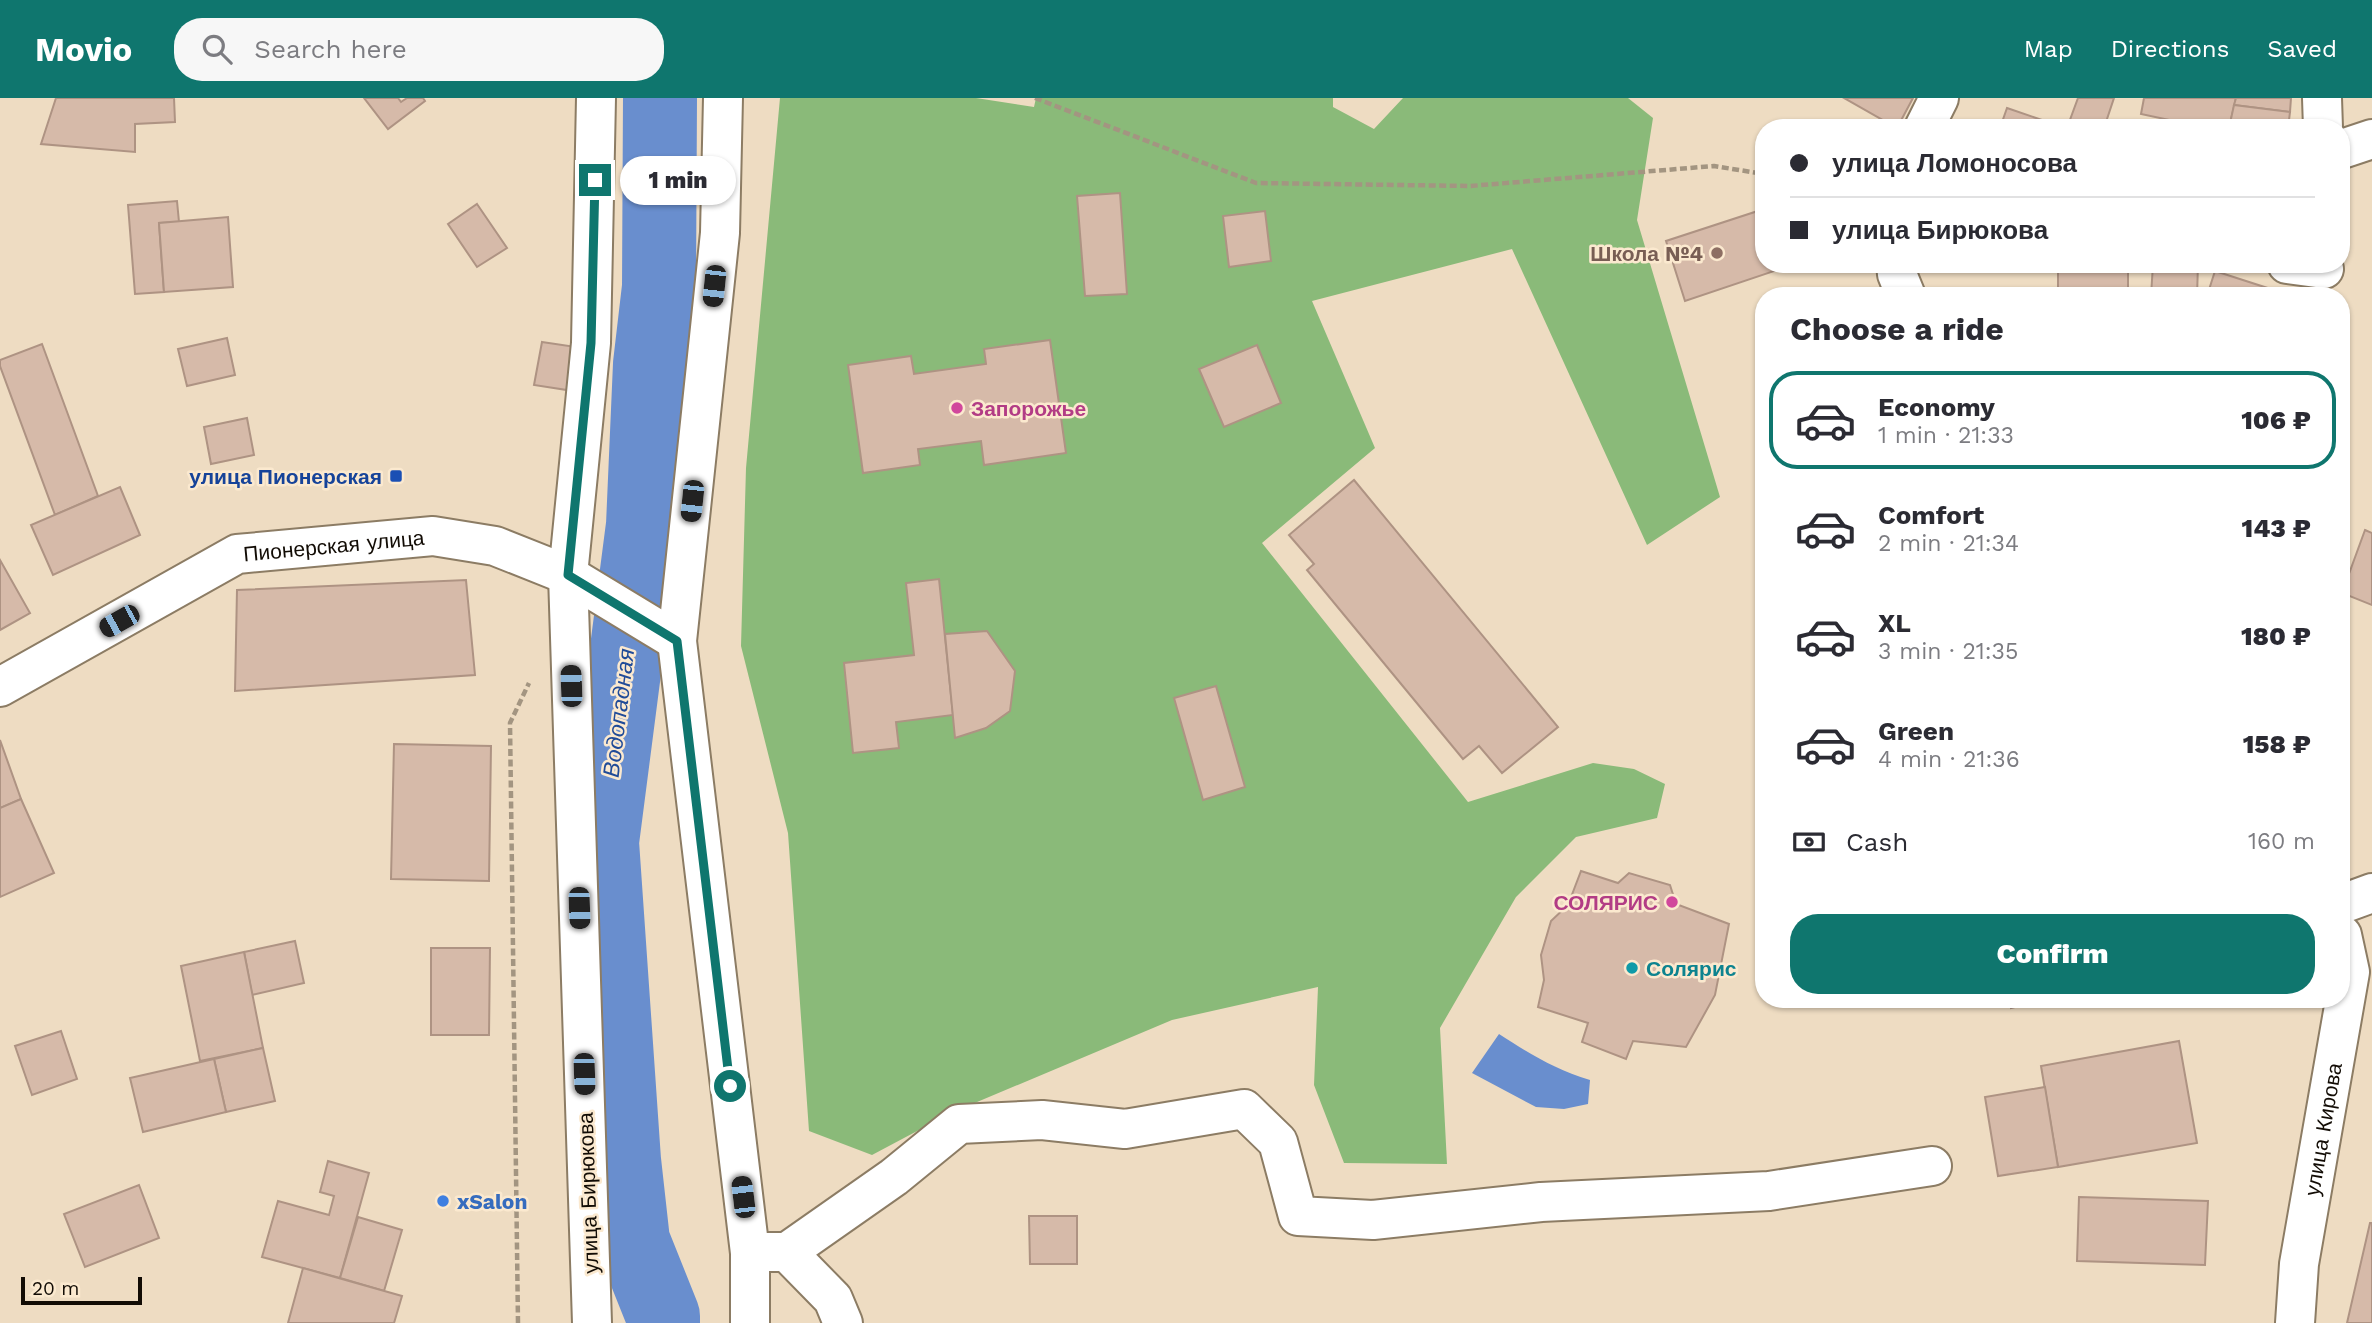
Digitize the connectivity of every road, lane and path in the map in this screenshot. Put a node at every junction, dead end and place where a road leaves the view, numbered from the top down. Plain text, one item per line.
1 (596, 98) edge
2 (723, 98) edge
3 (1035, 98) edge
4 (1939, 98) edge
5 (2322, 98) edge
6 (1928, 119) edge
7 (2323, 119) edge
8 (2372, 139) edge
9 (2350, 146) edge
10 (1755, 173) edge
11 (568, 575) junction
12 (677, 641) junction
13 (531, 678) dead end
14 (0, 687) edge
15 (2372, 893) edge
16 (2350, 901) edge
17 (2344, 1008) edge
18 (1932, 1166) dead end
19 (768, 1252) junction
20 (518, 1323) edge
21 (592, 1323) edge
22 (750, 1323) edge
23 (843, 1323) edge
24 (2295, 1323) edge

1 - 11 street, улица Бирюкова
2 - 12 street
3 - 10 path
4 - 6 street
5 - 7 street
8 - 9 street
11 - 12 street, Пионерская улица
11 - 14 street, Пионерская улица
11 - 21 street, улица Бирюкова
12 - 19 street
13 - 20 path
15 - 16 street
17 - 24 street, улица Кирова
18 - 19 street
19 - 22 street
19 - 23 street

